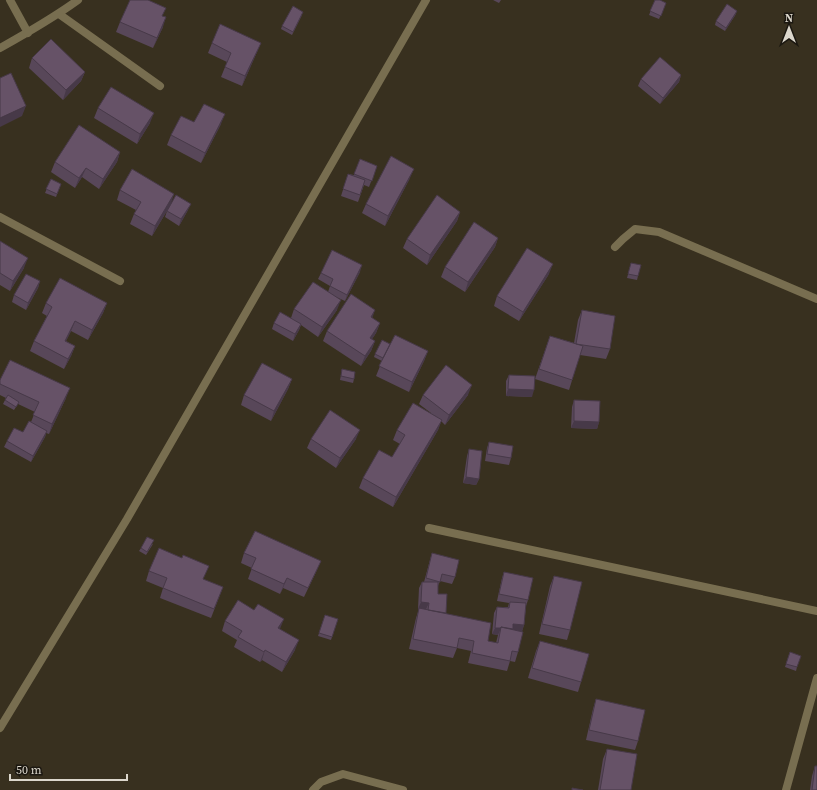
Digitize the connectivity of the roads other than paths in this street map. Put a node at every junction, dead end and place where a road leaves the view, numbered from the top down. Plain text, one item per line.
1 (10, 0) edge
2 (78, 0) edge
3 (426, 0) edge
4 (59, 14) junction
5 (28, 33) junction
6 (0, 48) edge
7 (160, 86) dead end
8 (0, 217) edge
9 (615, 247) dead end
10 (120, 281) dead end
11 (817, 298) edge
12 (429, 528) dead end
13 (817, 611) edge
14 (817, 678) edge
15 (0, 728) edge
16 (313, 790) edge
17 (403, 790) edge
18 (786, 790) edge

1 - 5 street
2 - 4 street
3 - 15 street
4 - 5 street
4 - 7 street
5 - 6 street
8 - 10 street
9 - 11 street
12 - 13 street
14 - 18 street
16 - 17 street

